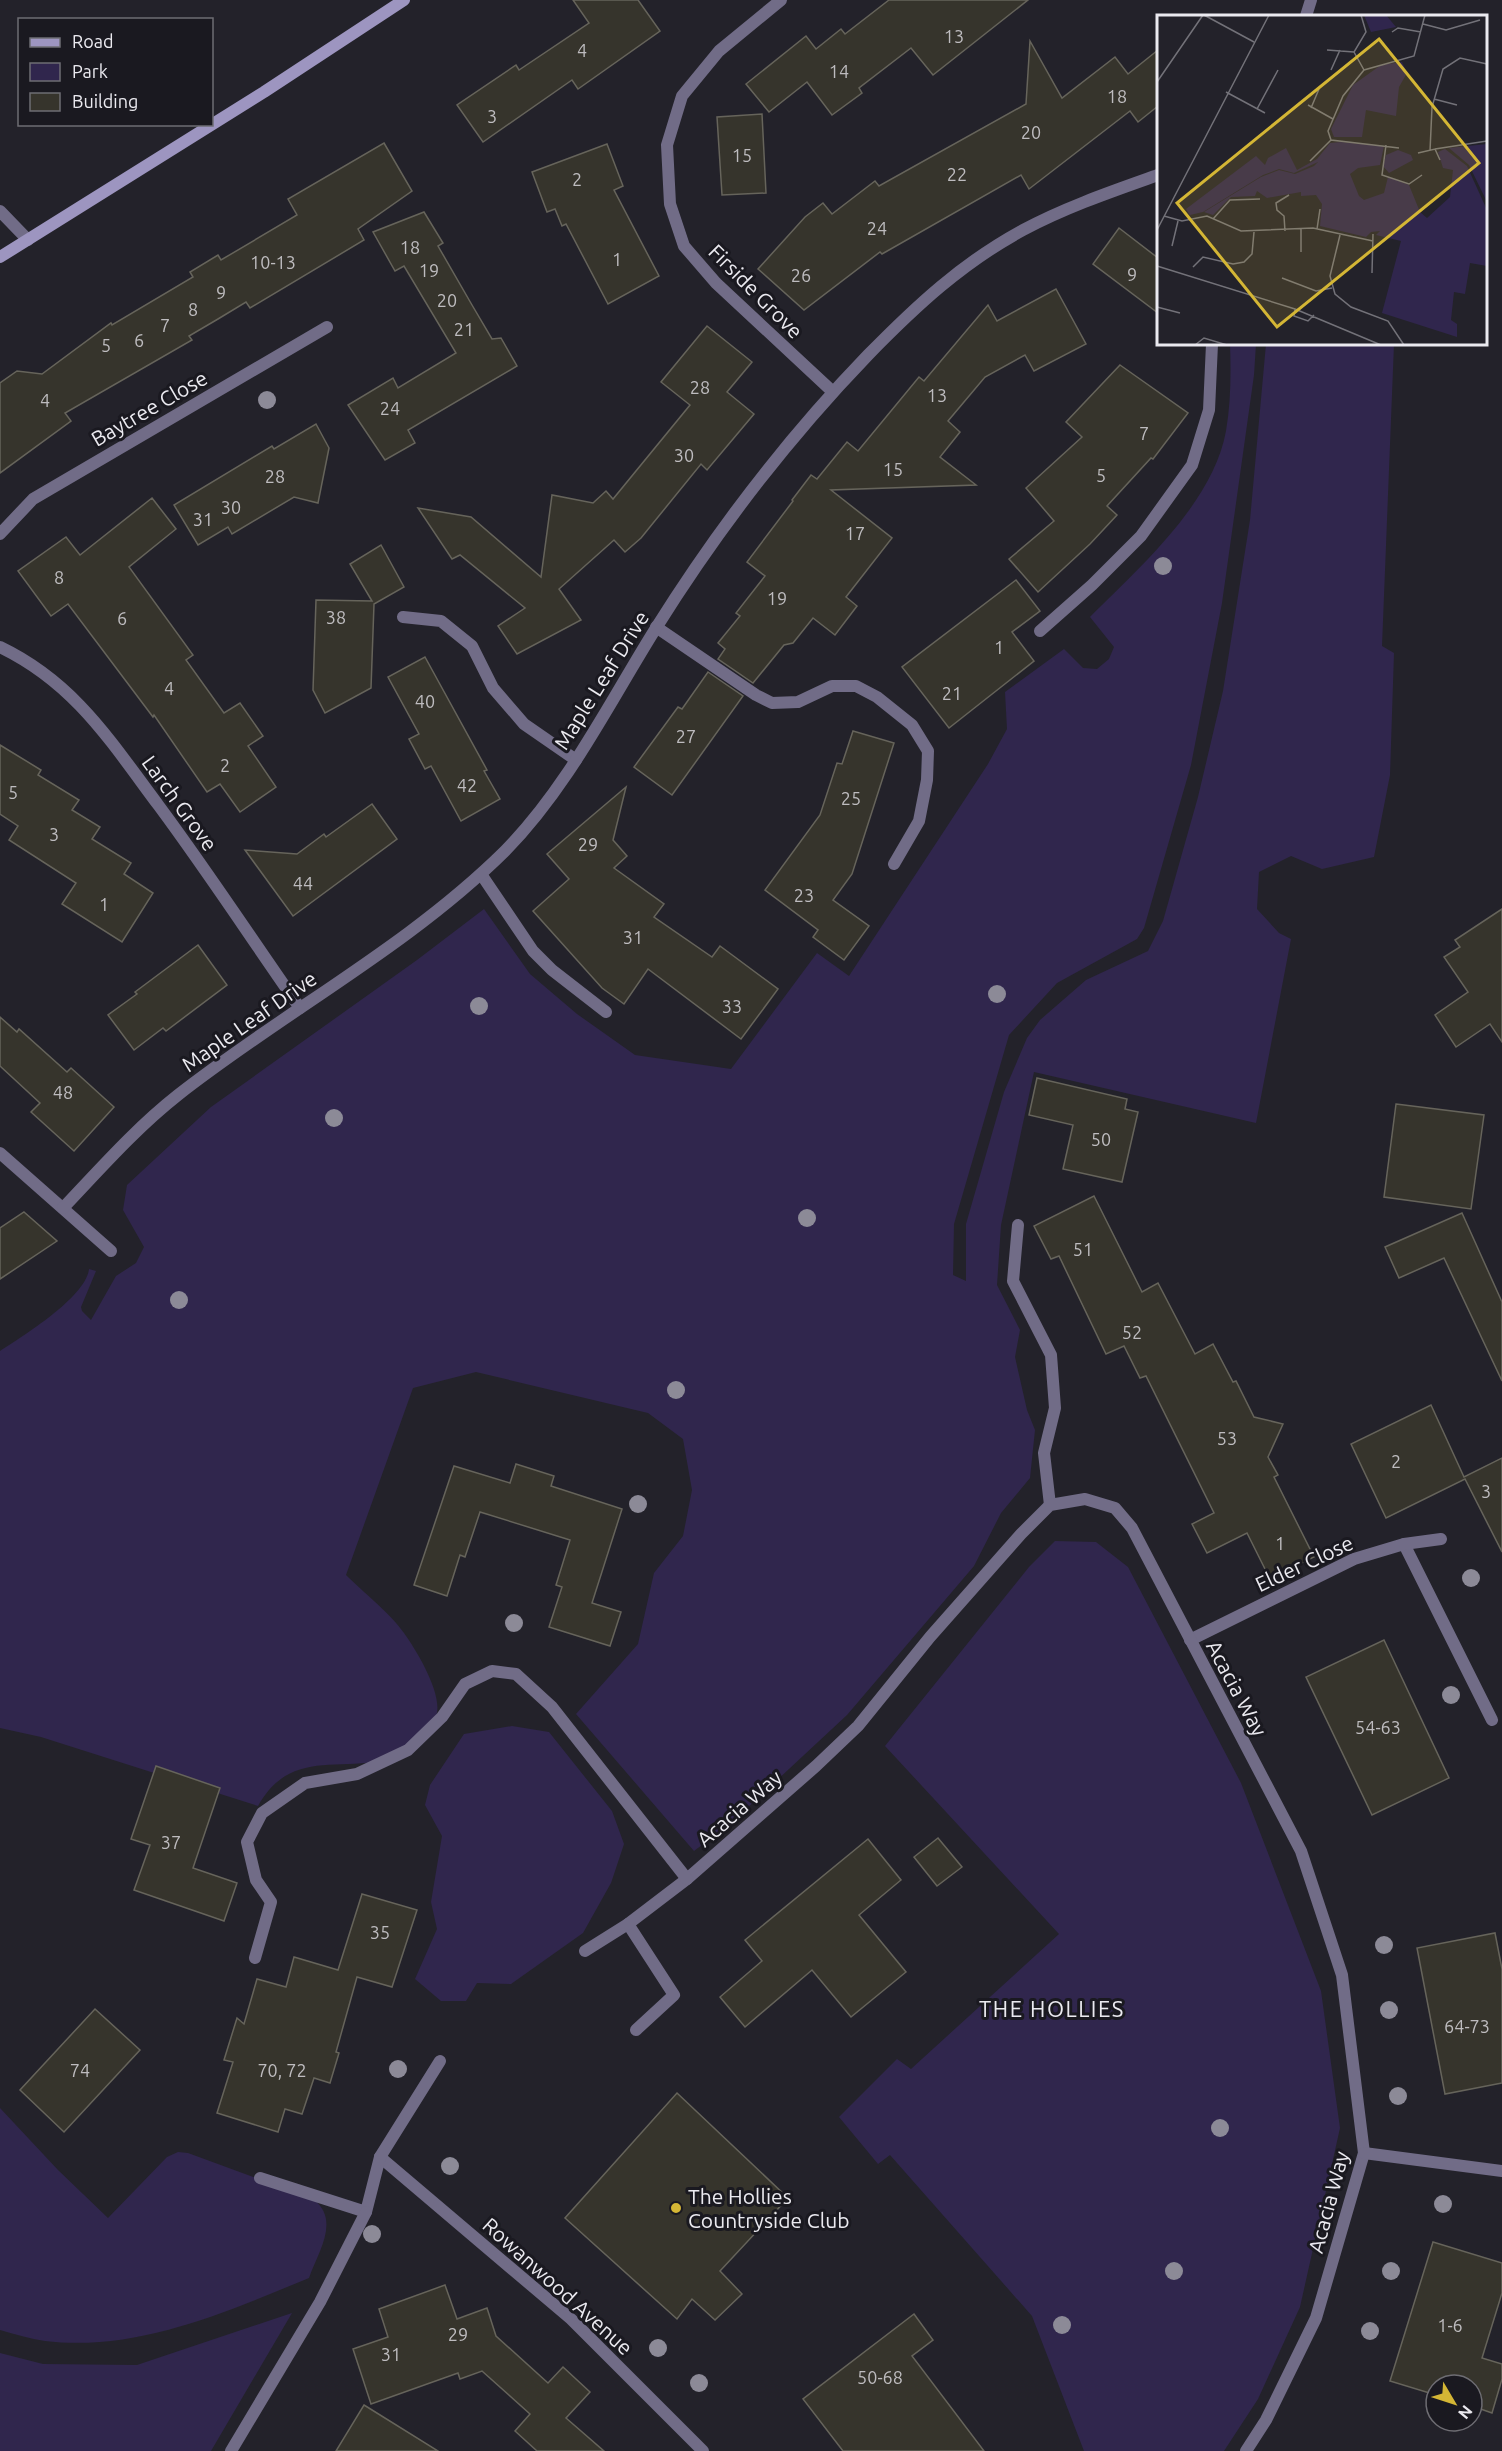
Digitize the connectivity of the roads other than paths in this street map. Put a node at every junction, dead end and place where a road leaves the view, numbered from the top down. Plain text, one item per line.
1 (404, 0) edge
2 (782, 0) edge
3 (1311, 0) edge
4 (1306, 15) edge
5 (213, 124) edge
6 (210, 126) edge
7 (1157, 175) edge
8 (0, 211) edge
9 (28, 240) junction
10 (0, 257) edge
11 (327, 327) dead end
12 (1212, 345) edge
13 (833, 392) junction
14 (0, 534) edge
15 (403, 617) dead end
16 (656, 627) junction
17 (1040, 631) dead end
18 (0, 647) edge
19 (576, 760) junction
20 (894, 864) dead end
21 (481, 874) junction
22 (300, 1008) junction
23 (606, 1012) dead end
24 (0, 1153) edge
25 (63, 1208) junction
26 (1018, 1225) dead end
27 (111, 1251) dead end
28 (1050, 1505) junction
29 (1441, 1539) dead end
30 (1404, 1544) junction
31 (1190, 1640) junction
32 (1492, 1720) dead end
33 (687, 1879) junction
34 (628, 1924) junction
35 (585, 1952) dead end
36 (255, 1958) dead end
37 (636, 2030) dead end
38 (440, 2061) dead end
39 (1364, 2152) junction
40 (380, 2157) junction
41 (1502, 2171) edge
42 (260, 2178) dead end
43 (366, 2212) junction
44 (231, 2451) edge
45 (703, 2451) edge
46 (1246, 2451) edge

1 - 5 main road
2 - 13 street, Firside Grove
3 - 4 street
6 - 9 main road
7 - 13 street, Maple Leaf Drive
8 - 9 street
9 - 10 main road
11 - 14 street, Baytree Close
12 - 17 street
13 - 16 street, Maple Leaf Drive
15 - 19 street
16 - 19 street, Maple Leaf Drive
16 - 20 street
18 - 22 street, Larch Grove
19 - 21 street, Maple Leaf Drive
21 - 22 street, Maple Leaf Drive
21 - 23 street
22 - 25 street, Maple Leaf Drive
24 - 25 street
25 - 27 street
26 - 28 street
28 - 31 street, Acacia Way
28 - 33 street, Acacia Way
29 - 30 street, Elder Close
30 - 31 street, Elder Close
30 - 32 street
31 - 39 street, Acacia Way
33 - 34 street, Acacia Way
33 - 36 street
34 - 35 street, Acacia Way
34 - 37 street
38 - 40 street
39 - 41 street
39 - 46 street, Acacia Way
40 - 43 street
40 - 45 street, Rowanwood Avenue
42 - 43 street
43 - 44 street

